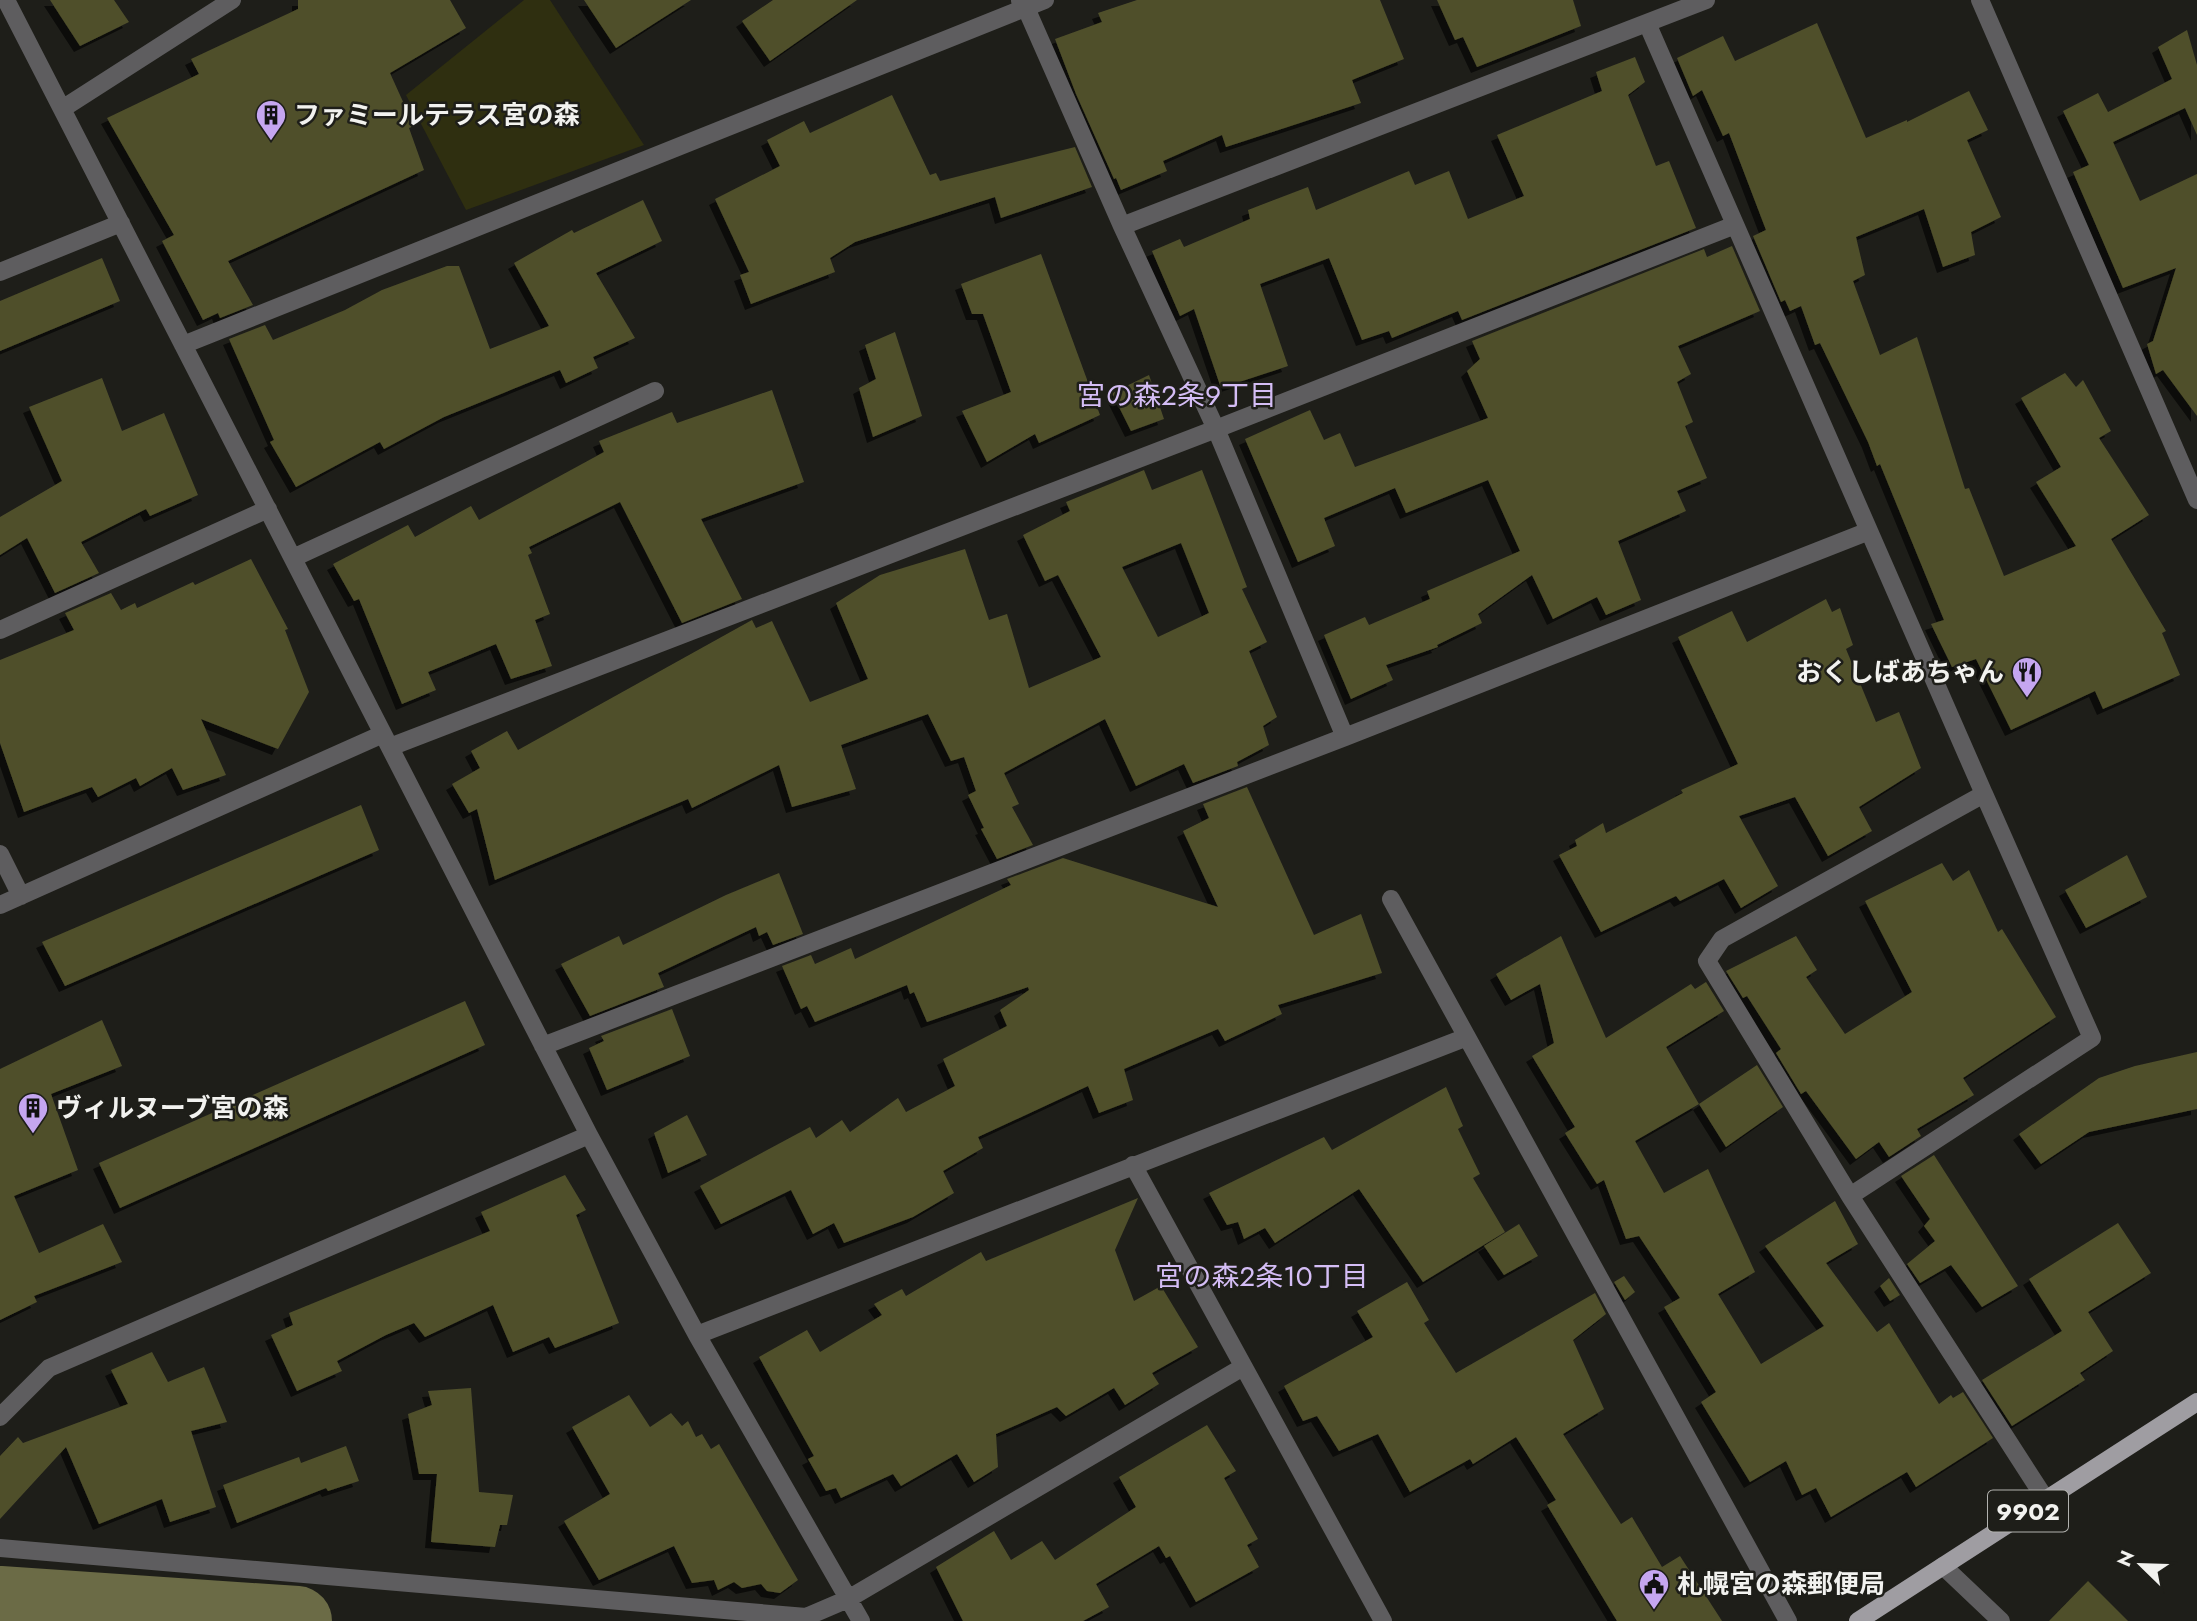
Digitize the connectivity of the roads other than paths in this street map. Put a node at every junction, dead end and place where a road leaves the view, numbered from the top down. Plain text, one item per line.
1 (6, 0) edge
2 (232, 0) edge
3 (1045, 0) edge
4 (1706, 0) edge
5 (1980, 0) edge
6 (1023, 4) edge
7 (1647, 23) junction
8 (62, 109) junction
9 (121, 223) junction
10 (1735, 225) junction
11 (1122, 226) junction
12 (0, 272) edge
13 (183, 345) junction
14 (655, 391) dead end
15 (1216, 429) junction
16 (2197, 500) edge
17 (268, 509) junction
18 (1869, 531) junction
19 (293, 558) junction
20 (0, 630) edge
21 (1345, 737) junction
22 (386, 740) junction
23 (1984, 794) junction
24 (0, 854) edge
25 (21, 896) junction
26 (1391, 899) dead end
27 (0, 905) edge
28 (1467, 1037) junction
29 (543, 1046) junction
30 (589, 1135) junction
31 (1133, 1166) junction
32 (1850, 1196) junction
33 (697, 1335) junction
34 (1243, 1367) junction
35 (2197, 1402) edge
36 (0, 1417) edge
37 (2046, 1500) junction
38 (0, 1548) edge
39 (1943, 1566) junction
40 (848, 1599) junction
41 (861, 1621) edge
42 (1383, 1621) edge
43 (1788, 1621) edge
44 (1858, 1621) edge
45 (2001, 1621) edge

1 - 8 street
2 - 8 street
3 - 6 street
4 - 7 street
5 - 16 street
6 - 11 street
6 - 13 street
7 - 10 street
7 - 11 street
8 - 9 street
9 - 12 street
9 - 13 street
10 - 15 street
10 - 18 street
11 - 15 street
13 - 17 street
14 - 19 street
15 - 21 street
15 - 22 street
17 - 19 street
17 - 20 street
18 - 21 street
18 - 23 street
19 - 22 street
21 - 29 street
22 - 25 street
22 - 29 street
23 - 32 street
23 - 32 street
24 - 25 street
25 - 27 street
26 - 28 street
28 - 31 street
28 - 43 street
29 - 30 street
30 - 33 street
30 - 36 street
31 - 33 street
31 - 34 street
32 - 37 street
33 - 40 street
34 - 40 street
34 - 42 street
35 - 37 main road, 9902
37 - 39 main road, 9902
38 - 40 street
39 - 44 main road, 9902
39 - 45 street
40 - 41 street

